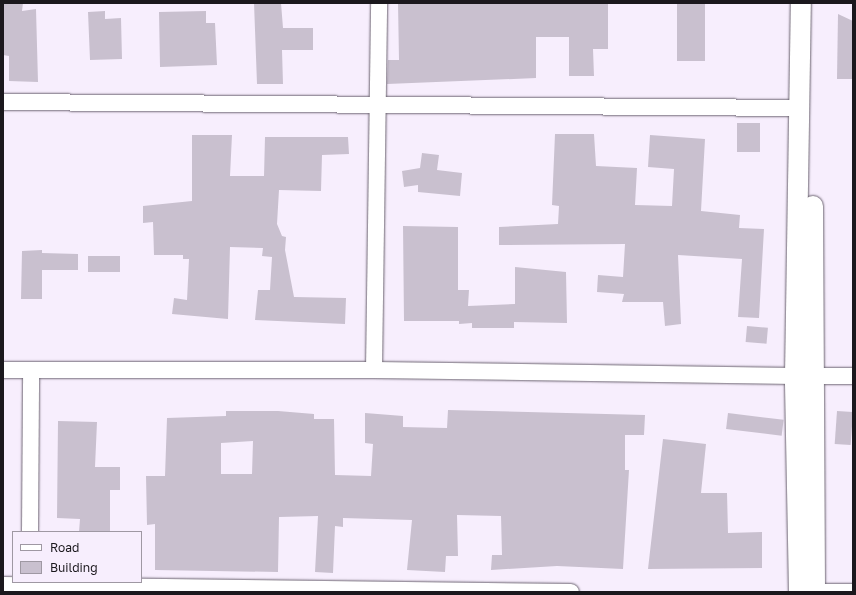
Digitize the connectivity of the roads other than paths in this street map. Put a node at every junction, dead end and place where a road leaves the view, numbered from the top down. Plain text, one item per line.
1 (379, 3) edge
2 (801, 3) edge
3 (814, 3) edge
4 (3, 102) edge
5 (378, 106) junction
6 (801, 108) junction
7 (3, 370) edge
8 (31, 370) junction
9 (374, 370) junction
10 (804, 376) junction
11 (853, 376) edge
12 (30, 531) edge
13 (3, 585) edge
14 (30, 587) edge
15 (570, 592) edge
16 (799, 592) edge
17 (815, 592) edge
18 (853, 592) edge

1 - 5 street
2 - 6 street
3 - 10 street
4 - 5 street
5 - 6 street
5 - 9 street
6 - 10 street
7 - 8 street
8 - 9 street
8 - 12 street
9 - 10 street
10 - 11 street
10 - 16 street
10 - 17 street
13 - 14 street
14 - 15 street
17 - 18 street

